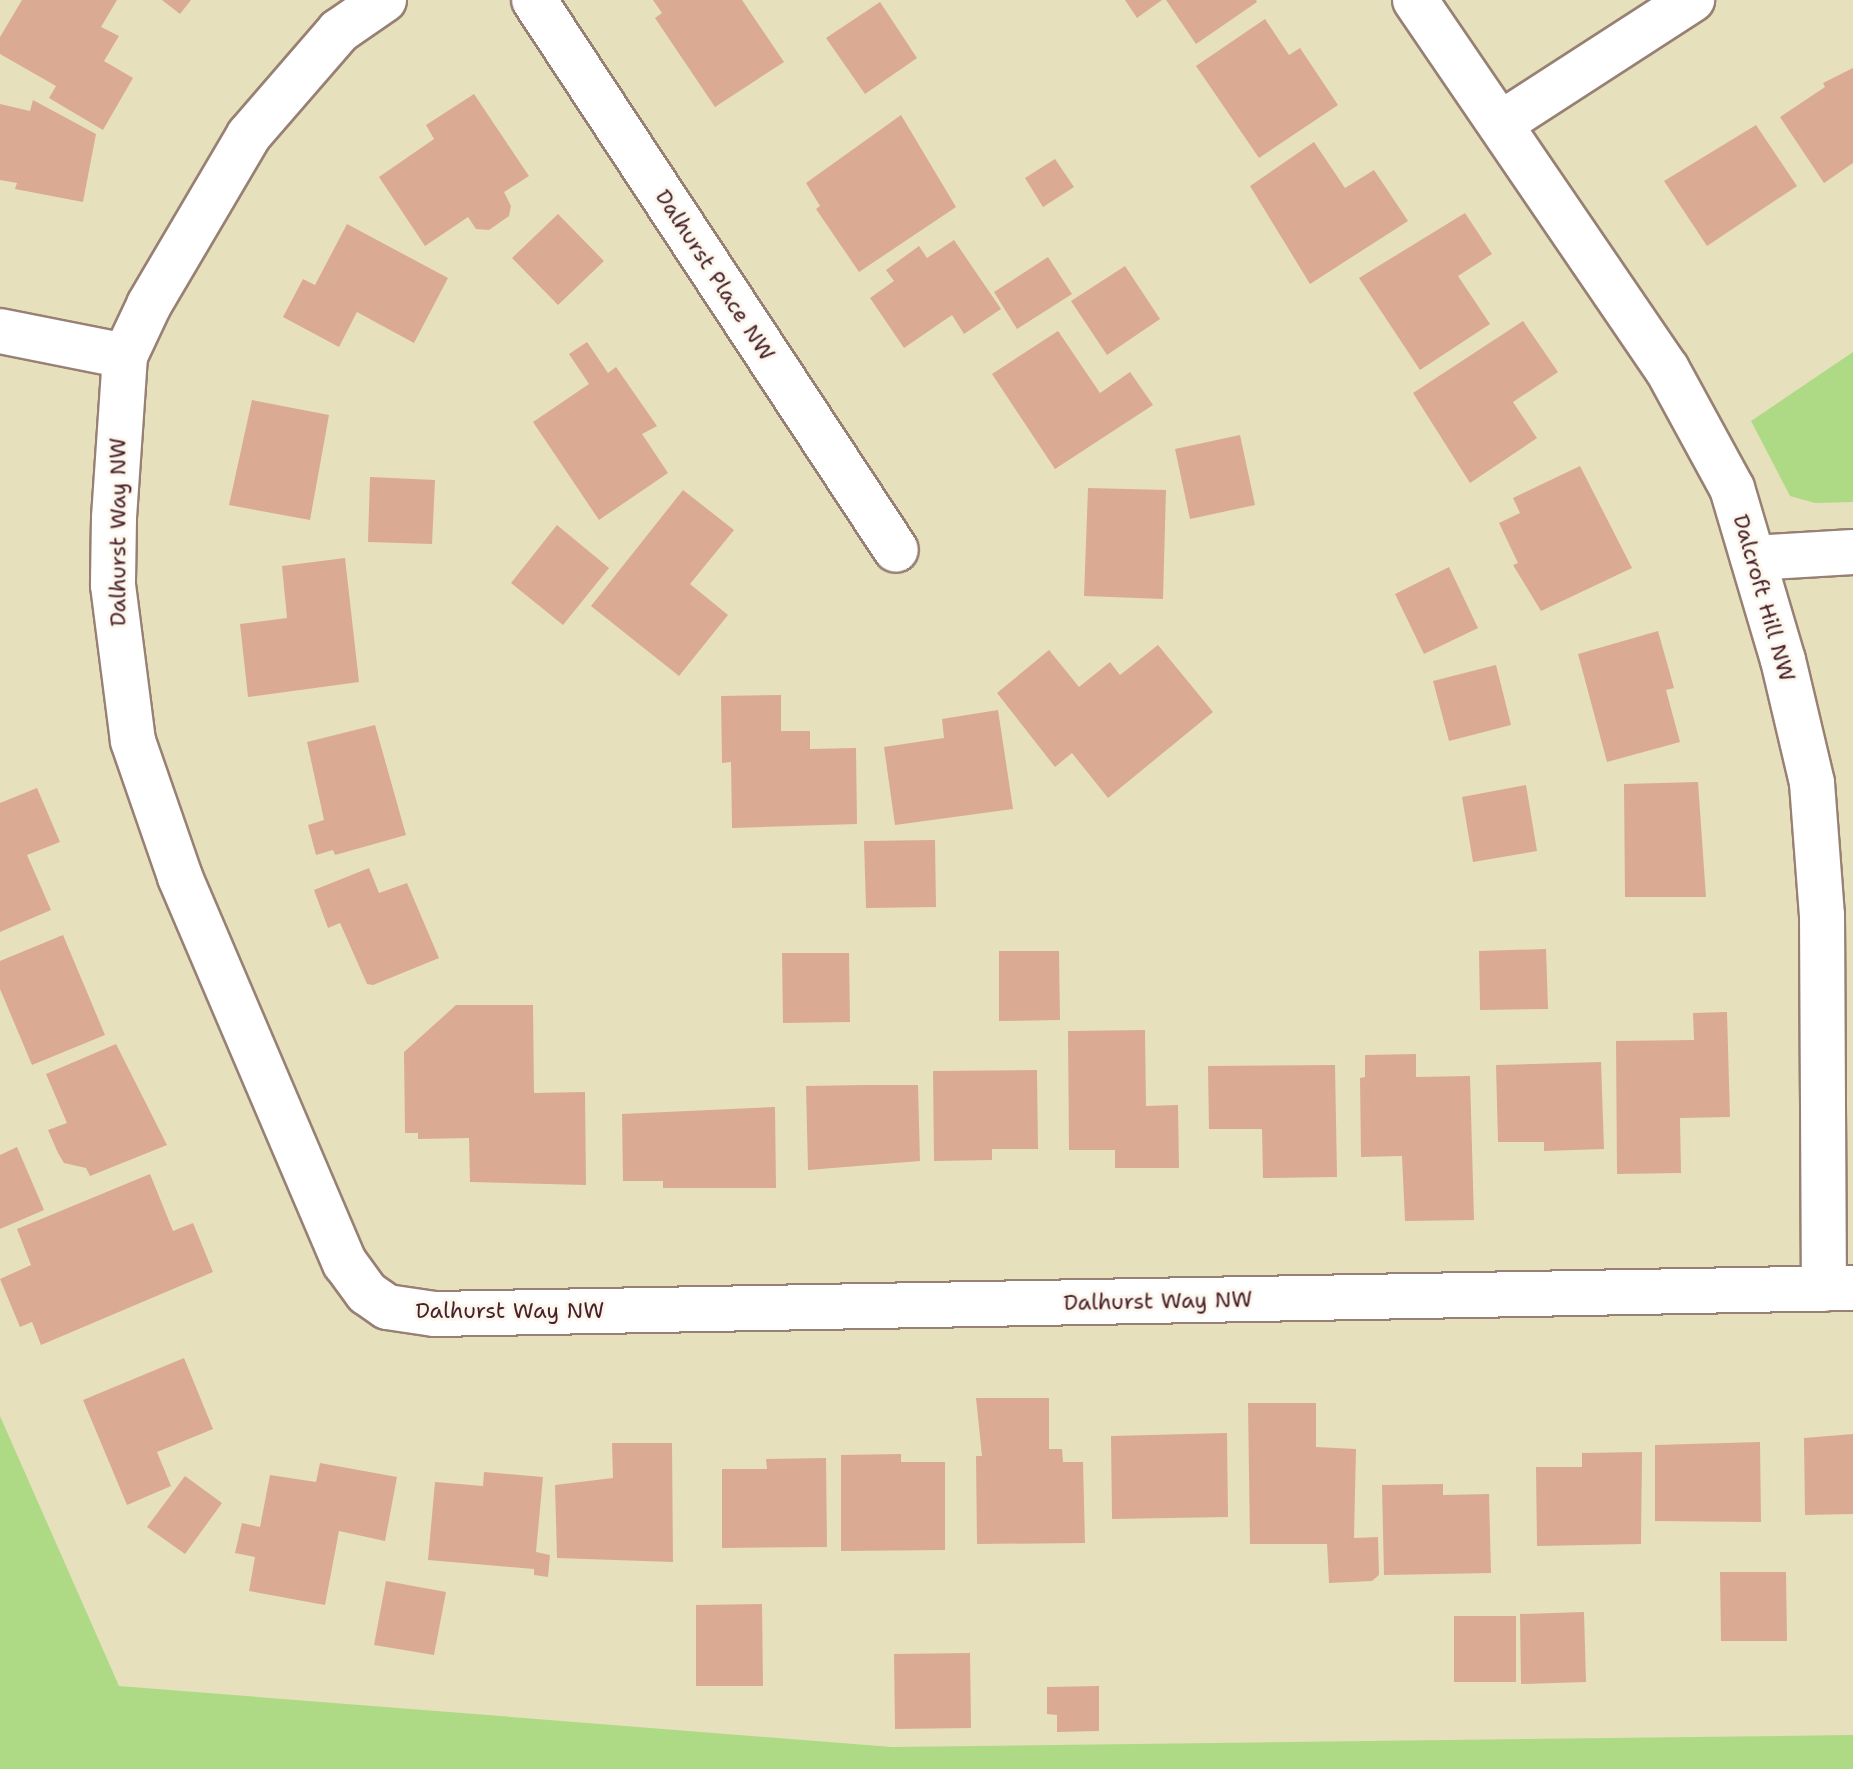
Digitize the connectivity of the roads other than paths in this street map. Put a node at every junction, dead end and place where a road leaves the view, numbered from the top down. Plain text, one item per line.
1 (384, 0) edge
2 (534, 0) edge
3 (1415, 0) edge
4 (1692, 0) edge
5 (1500, 124) junction
6 (0, 331) edge
7 (125, 356) junction
8 (896, 550) dead end
9 (1853, 552) edge
10 (1753, 558) junction
11 (1839, 1288) edge

1 - 7 street, Dalhurst Way NW
2 - 8 street, Dalhurst Place NW
3 - 5 street, Dalcroft Hill NW
4 - 5 street
5 - 10 street, Dalcroft Hill NW
6 - 7 street
7 - 11 street, Dalhurst Way NW
9 - 10 street
10 - 11 street, Dalcroft Hill NW

